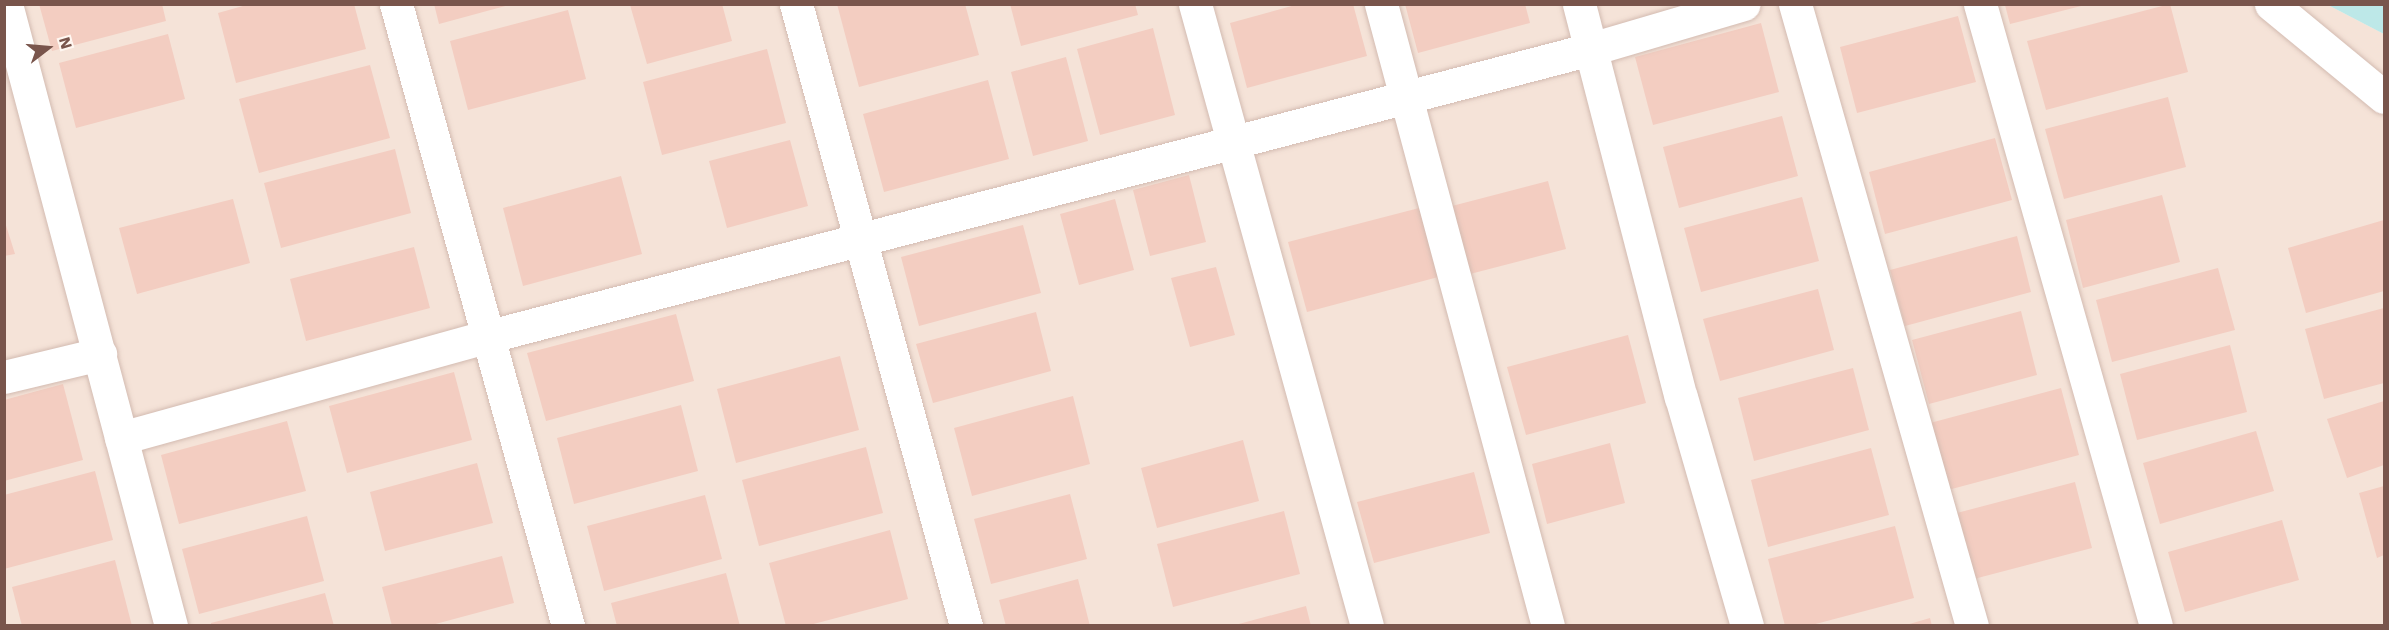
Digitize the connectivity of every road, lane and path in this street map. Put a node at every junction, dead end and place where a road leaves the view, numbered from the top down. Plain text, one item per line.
1 (6, 4) edge
2 (396, 4) edge
3 (796, 4) edge
4 (1195, 4) edge
5 (1381, 4) edge
6 (1579, 4) edge
7 (1744, 4) edge
8 (1795, 4) edge
9 (1980, 4) edge
10 (2271, 4) edge
11 (1591, 49) junction
12 (1406, 96) junction
13 (2385, 97) edge
14 (1232, 141) junction
15 (861, 241) junction
16 (490, 336) junction
17 (99, 354) junction
18 (4, 377) edge
19 (121, 438) junction
20 (171, 626) edge
21 (568, 626) edge
22 (966, 626) edge
23 (1367, 626) edge
24 (1548, 626) edge
25 (1747, 626) edge
26 (1972, 626) edge
27 (2156, 626) edge

1 - 17 street
2 - 16 street
3 - 15 street
4 - 14 street
5 - 12 street
6 - 11 street
7 - 11 street
8 - 26 street
9 - 27 street
10 - 13 street
11 - 12 street
11 - 25 street
12 - 14 street
12 - 24 street
14 - 15 street
14 - 23 street
15 - 16 street
15 - 22 street
16 - 19 street
16 - 21 street
17 - 18 street
17 - 19 street
19 - 20 street

